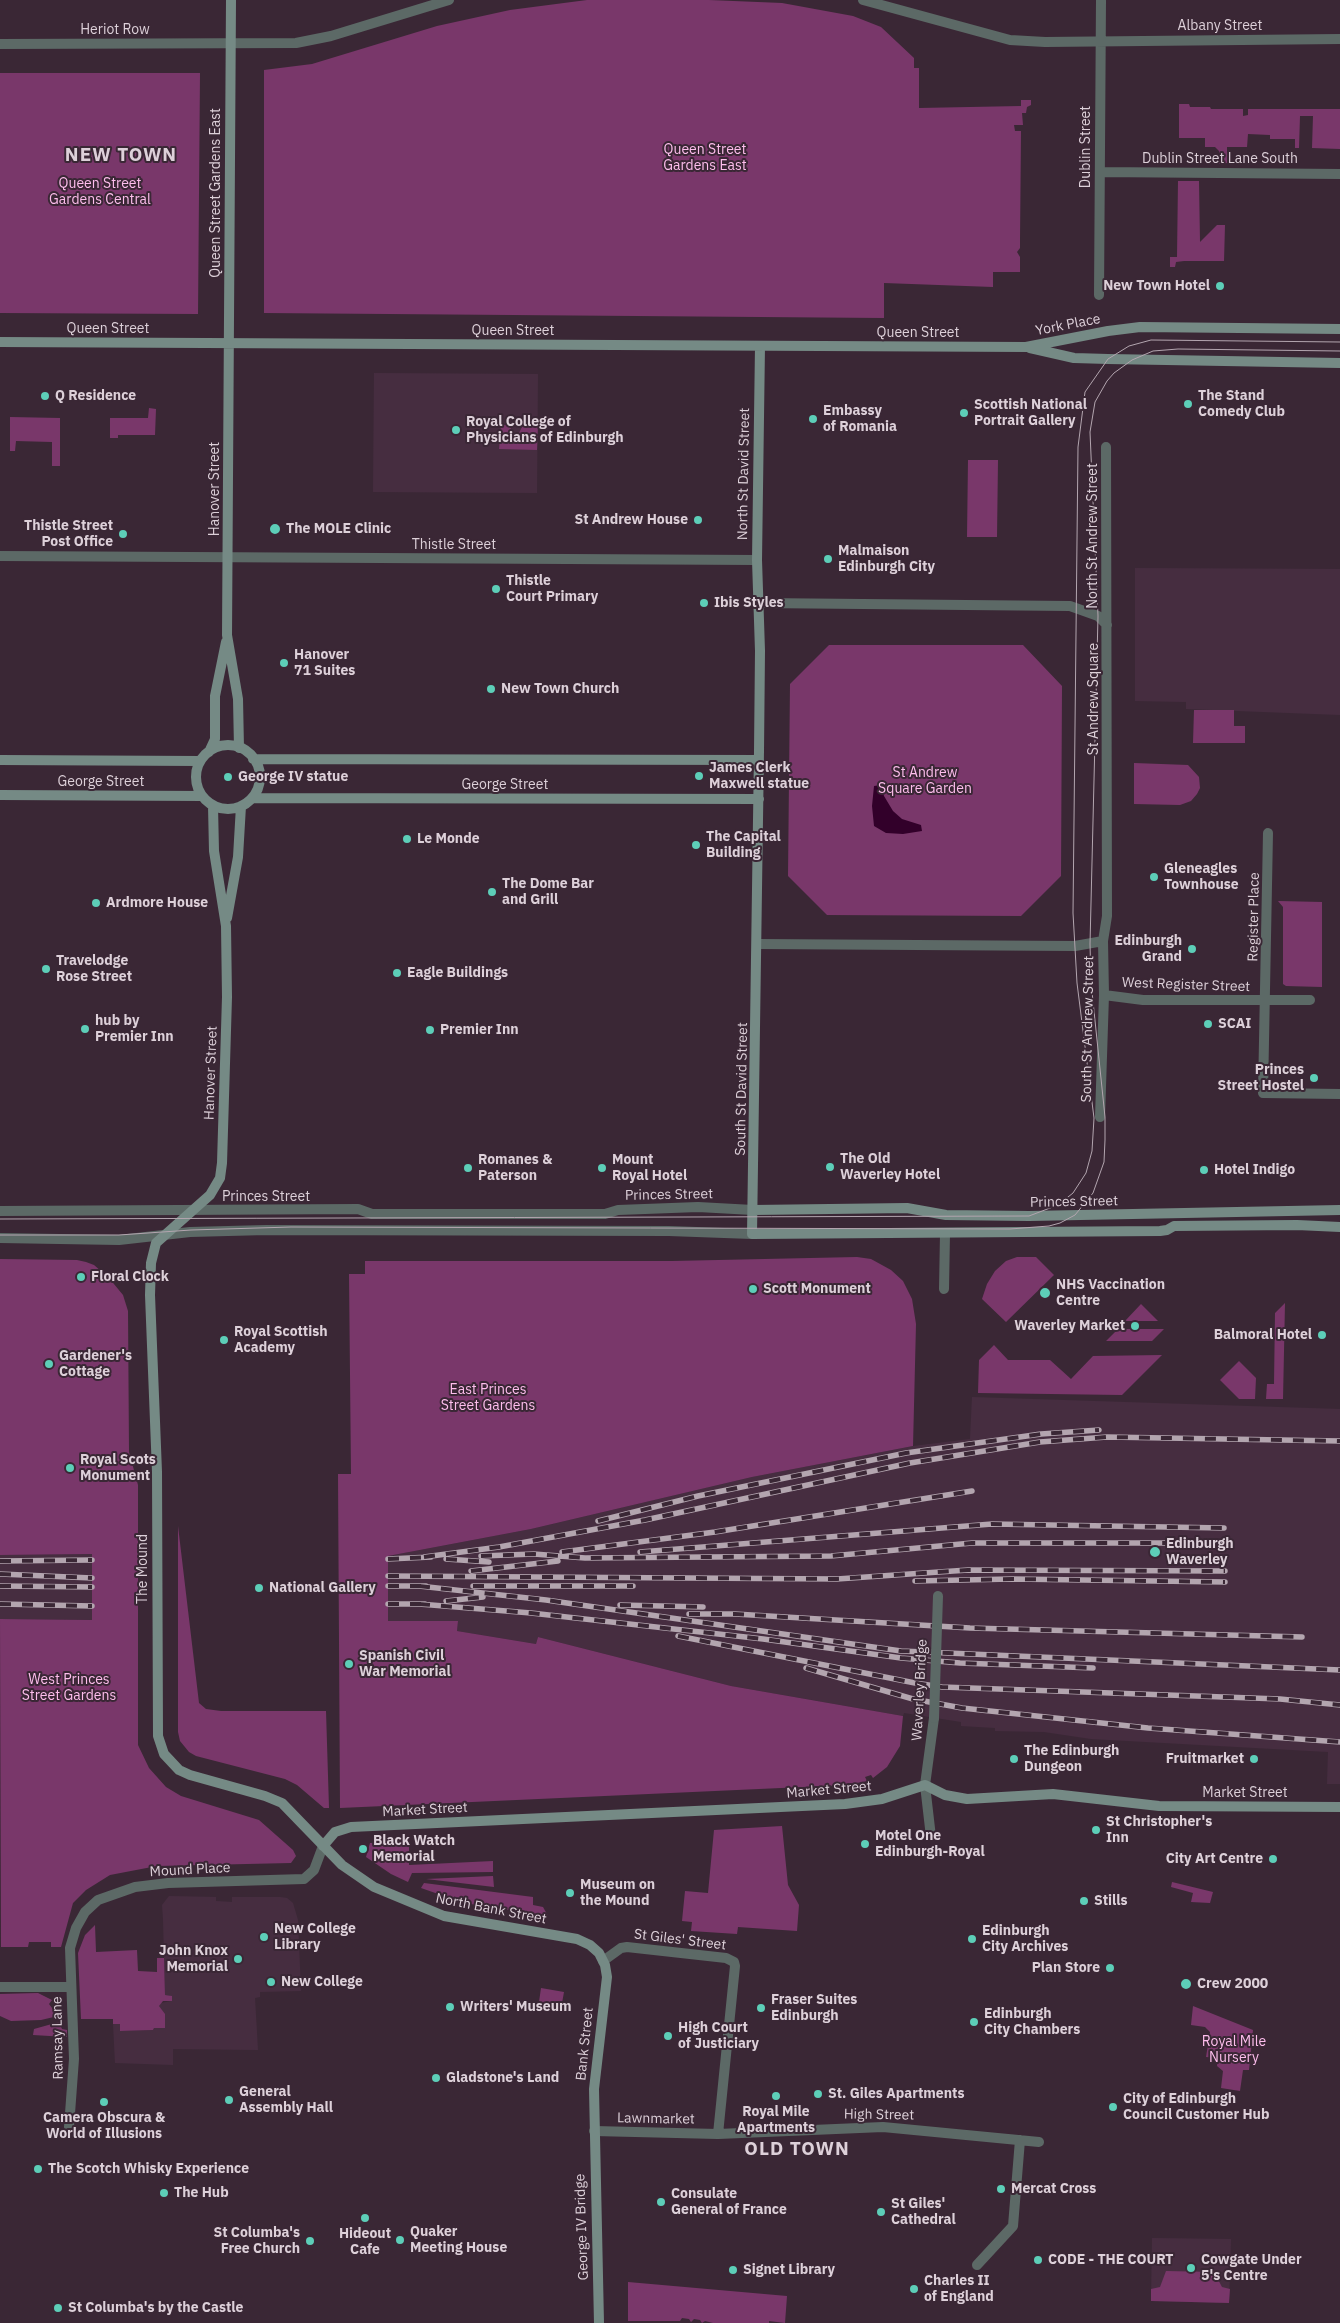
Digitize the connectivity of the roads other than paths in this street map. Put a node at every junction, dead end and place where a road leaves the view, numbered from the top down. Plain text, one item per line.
1 (231, 0) edge
2 (450, 0) edge
3 (863, 0) edge
4 (1101, 0) edge
5 (1340, 39) edge
6 (1100, 41) junction
7 (231, 43) junction
8 (0, 44) edge
9 (1100, 172) junction
10 (1340, 174) edge
11 (1099, 295) dead end
12 (1340, 329) edge
13 (0, 342) edge
14 (230, 344) junction
15 (760, 346) junction
16 (1026, 347) junction
17 (1340, 363) edge
18 (1106, 447) dead end
19 (0, 556) edge
20 (229, 557) junction
21 (757, 560) junction
22 (759, 603) junction
23 (1107, 625) junction
24 (227, 635) junction
25 (239, 748) junction
26 (209, 752) junction
27 (253, 759) junction
28 (0, 760) edge
29 (759, 760) junction
30 (200, 762) junction
31 (0, 795) edge
32 (202, 796) junction
33 (252, 798) junction
34 (759, 799) junction
35 (213, 806) junction
36 (241, 806) junction
37 (1268, 833) dead end
38 (226, 926) junction
39 (1103, 941) junction
40 (757, 944) junction
41 (1104, 995) junction
42 (1267, 1000) junction
43 (1310, 1000) dead end
44 (1340, 1094) edge
45 (1100, 1117) dead end
46 (192, 1210) junction
47 (753, 1210) junction
48 (1340, 1210) edge
49 (0, 1211) edge
50 (946, 1215) junction
51 (1340, 1227) edge
52 (752, 1234) junction
53 (945, 1234) junction
54 (161, 1237) junction
55 (0, 1238) edge
56 (944, 1290) dead end
57 (938, 1596) dead end
58 (925, 1785) junction
59 (1340, 1807) edge
60 (931, 1837) dead end
61 (323, 1846) junction
62 (70, 1948) joint
63 (603, 1961) junction
64 (0, 1987) edge
65 (71, 1987) junction
66 (69, 2127) dead end
67 (594, 2131) junction
68 (718, 2134) junction
69 (1020, 2140) junction
70 (1039, 2142) dead end
71 (977, 2265) dead end
72 (599, 2323) edge

1 - 7 street, Queen Street Gardens East
2 - 7 street, Heriot Row
3 - 6 street, Albany Street
4 - 6 street, Dublin Street
5 - 6 street, Albany Street
6 - 9 street, Dublin Street
7 - 8 street, Heriot Row
7 - 14 street, Queen Street Gardens East
9 - 10 street, Dublin Street Lane South
9 - 11 street, Dublin Street
12 - 16 street, York Place
13 - 14 street, Queen Street
14 - 15 street, Queen Street
14 - 20 street, Hanover Street
15 - 16 street, Queen Street
15 - 21 street, North St David Street
16 - 17 street, York Place
18 - 23 street, North St Andrew Street
19 - 20 street, Thistle Street
20 - 21 street, Thistle Street
20 - 24 street, Hanover Street
21 - 22 street, North St David Street
22 - 23 street, St Andrew Square
22 - 29 street
23 - 39 street, St Andrew Square
24 - 25 street, Hanover Street
24 - 26 street, Hanover Street
25 - 26 street
25 - 27 street
26 - 30 street
27 - 29 street, George Street
27 - 33 street
28 - 30 street, George Street
29 - 34 street
30 - 32 street
31 - 32 street, George Street
32 - 35 street
33 - 34 street, George Street
33 - 36 street
34 - 40 street
35 - 36 street
35 - 38 street, Hanover Street
36 - 38 street, Hanover Street
37 - 42 street, Register Place
38 - 46 street, Hanover Street
39 - 40 street
39 - 41 street, South St Andrew Street
40 - 47 street, South St David Street
41 - 42 street, West Register Street
41 - 45 street, South St Andrew Street
42 - 43 street, West Register Street
42 - 44 street, West Register Street
46 - 47 street, Princes Street
46 - 49 street, Princes Street
46 - 54 street, The Mound
47 - 50 street, Princes Street
47 - 52 street, South St David Street
48 - 50 street, Princes Street
50 - 53 street
51 - 53 street
52 - 53 street
52 - 54 street
53 - 56 street
54 - 55 street
54 - 61 street, The Mound
57 - 58 street, Waverley Bridge, bridge
58 - 59 street, Market Street
58 - 60 street, Waverley Bridge
58 - 61 street, Market Street
61 - 62 street, Mound Place
61 - 63 street, North Bank Street
62 - 65 street, Ramsay Lane
63 - 67 street, Bank Street
63 - 68 street, St Giles' Street
64 - 65 street
65 - 66 street, Ramsay Lane
67 - 68 street, Lawnmarket
67 - 72 street, George IV Bridge
68 - 69 street, High Street
69 - 70 street, High Street
69 - 71 street

